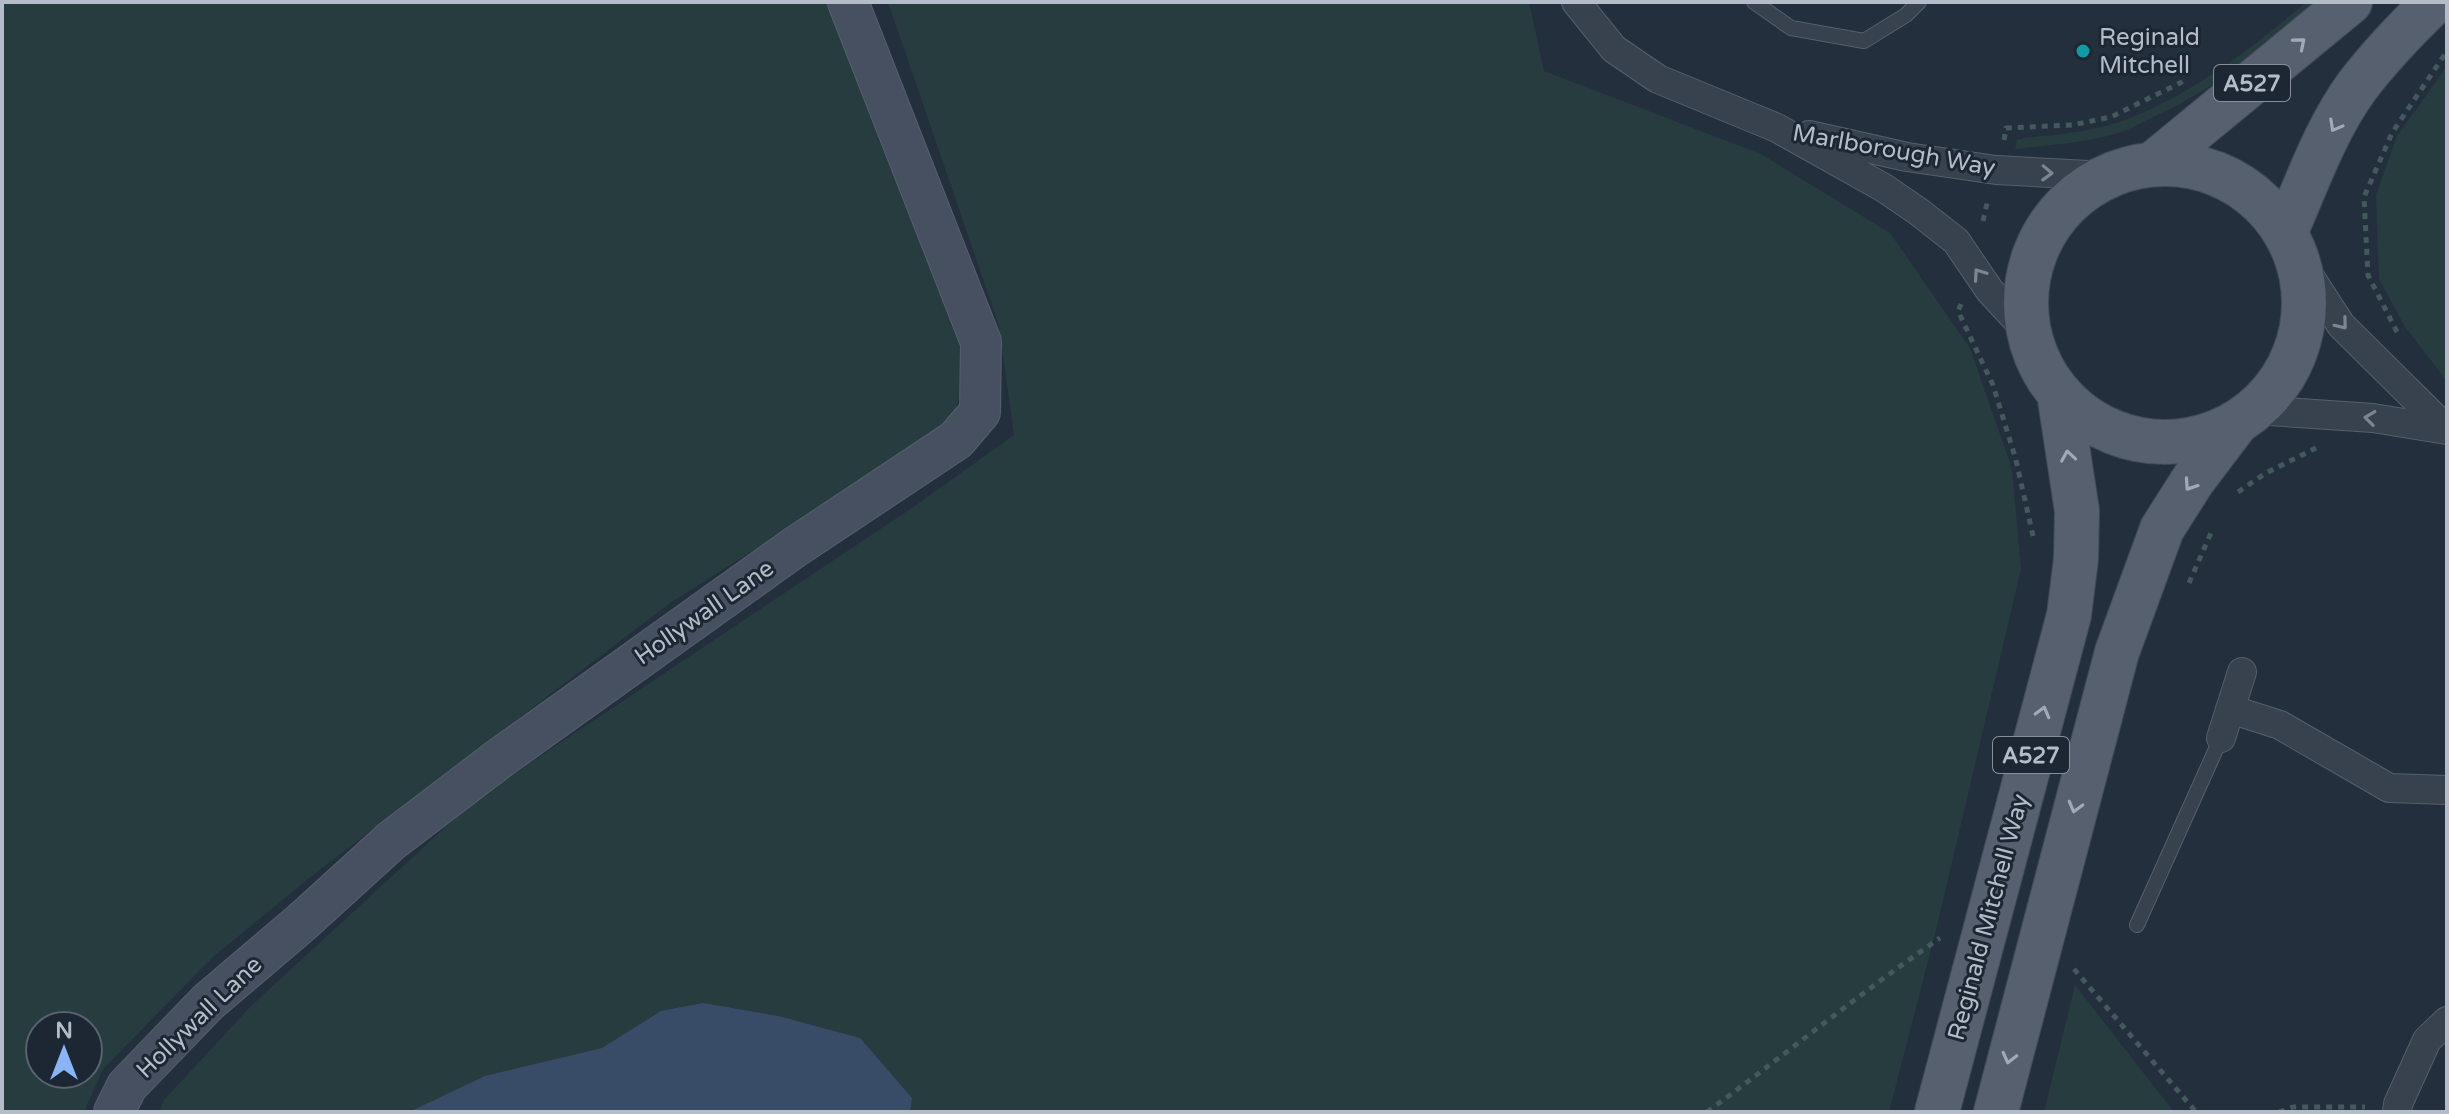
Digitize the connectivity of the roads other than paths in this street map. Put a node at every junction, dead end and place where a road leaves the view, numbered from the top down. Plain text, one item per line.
1 (848, 2) edge
2 (1576, 2) edge
3 (1754, 2) edge
4 (1919, 2) edge
5 (2350, 2) edge
6 (2434, 2) edge
7 (1777, 128) junction
8 (2153, 164) junction
9 (2107, 176) junction
10 (2292, 246) junction
11 (2029, 333) junction
12 (2059, 393) junction
13 (2246, 416) junction
14 (2447, 430) edge
15 (2242, 672) dead end
16 (2230, 709) junction
17 (2221, 738) joint
18 (2447, 790) edge
19 (2137, 925) dead end
20 (2440, 1038) edge
21 (2397, 1110) edge
22 (114, 1112) edge
23 (1937, 1112) edge
24 (1996, 1112) edge

1 - 22 street, Hollywall Lane
2 - 7 street, Marlborough Way
3 - 4 lane
8 -> 5 main road, A527
6 -> 10 main road
7 -> 9 street, Marlborough Way
11 -> 7 street, Marlborough Way
8 - 9 main road
8 - 10 main road
9 - 11 main road
10 - 13 main road
10 -> 14 street
11 - 12 main road
12 - 13 main road
23 -> 12 main road, Reginald Mitchell Way / A527
14 -> 13 street
13 -> 24 main road, A527
15 - 16 street
16 - 17 street
16 - 18 street
17 - 19 lane
20 - 21 street

